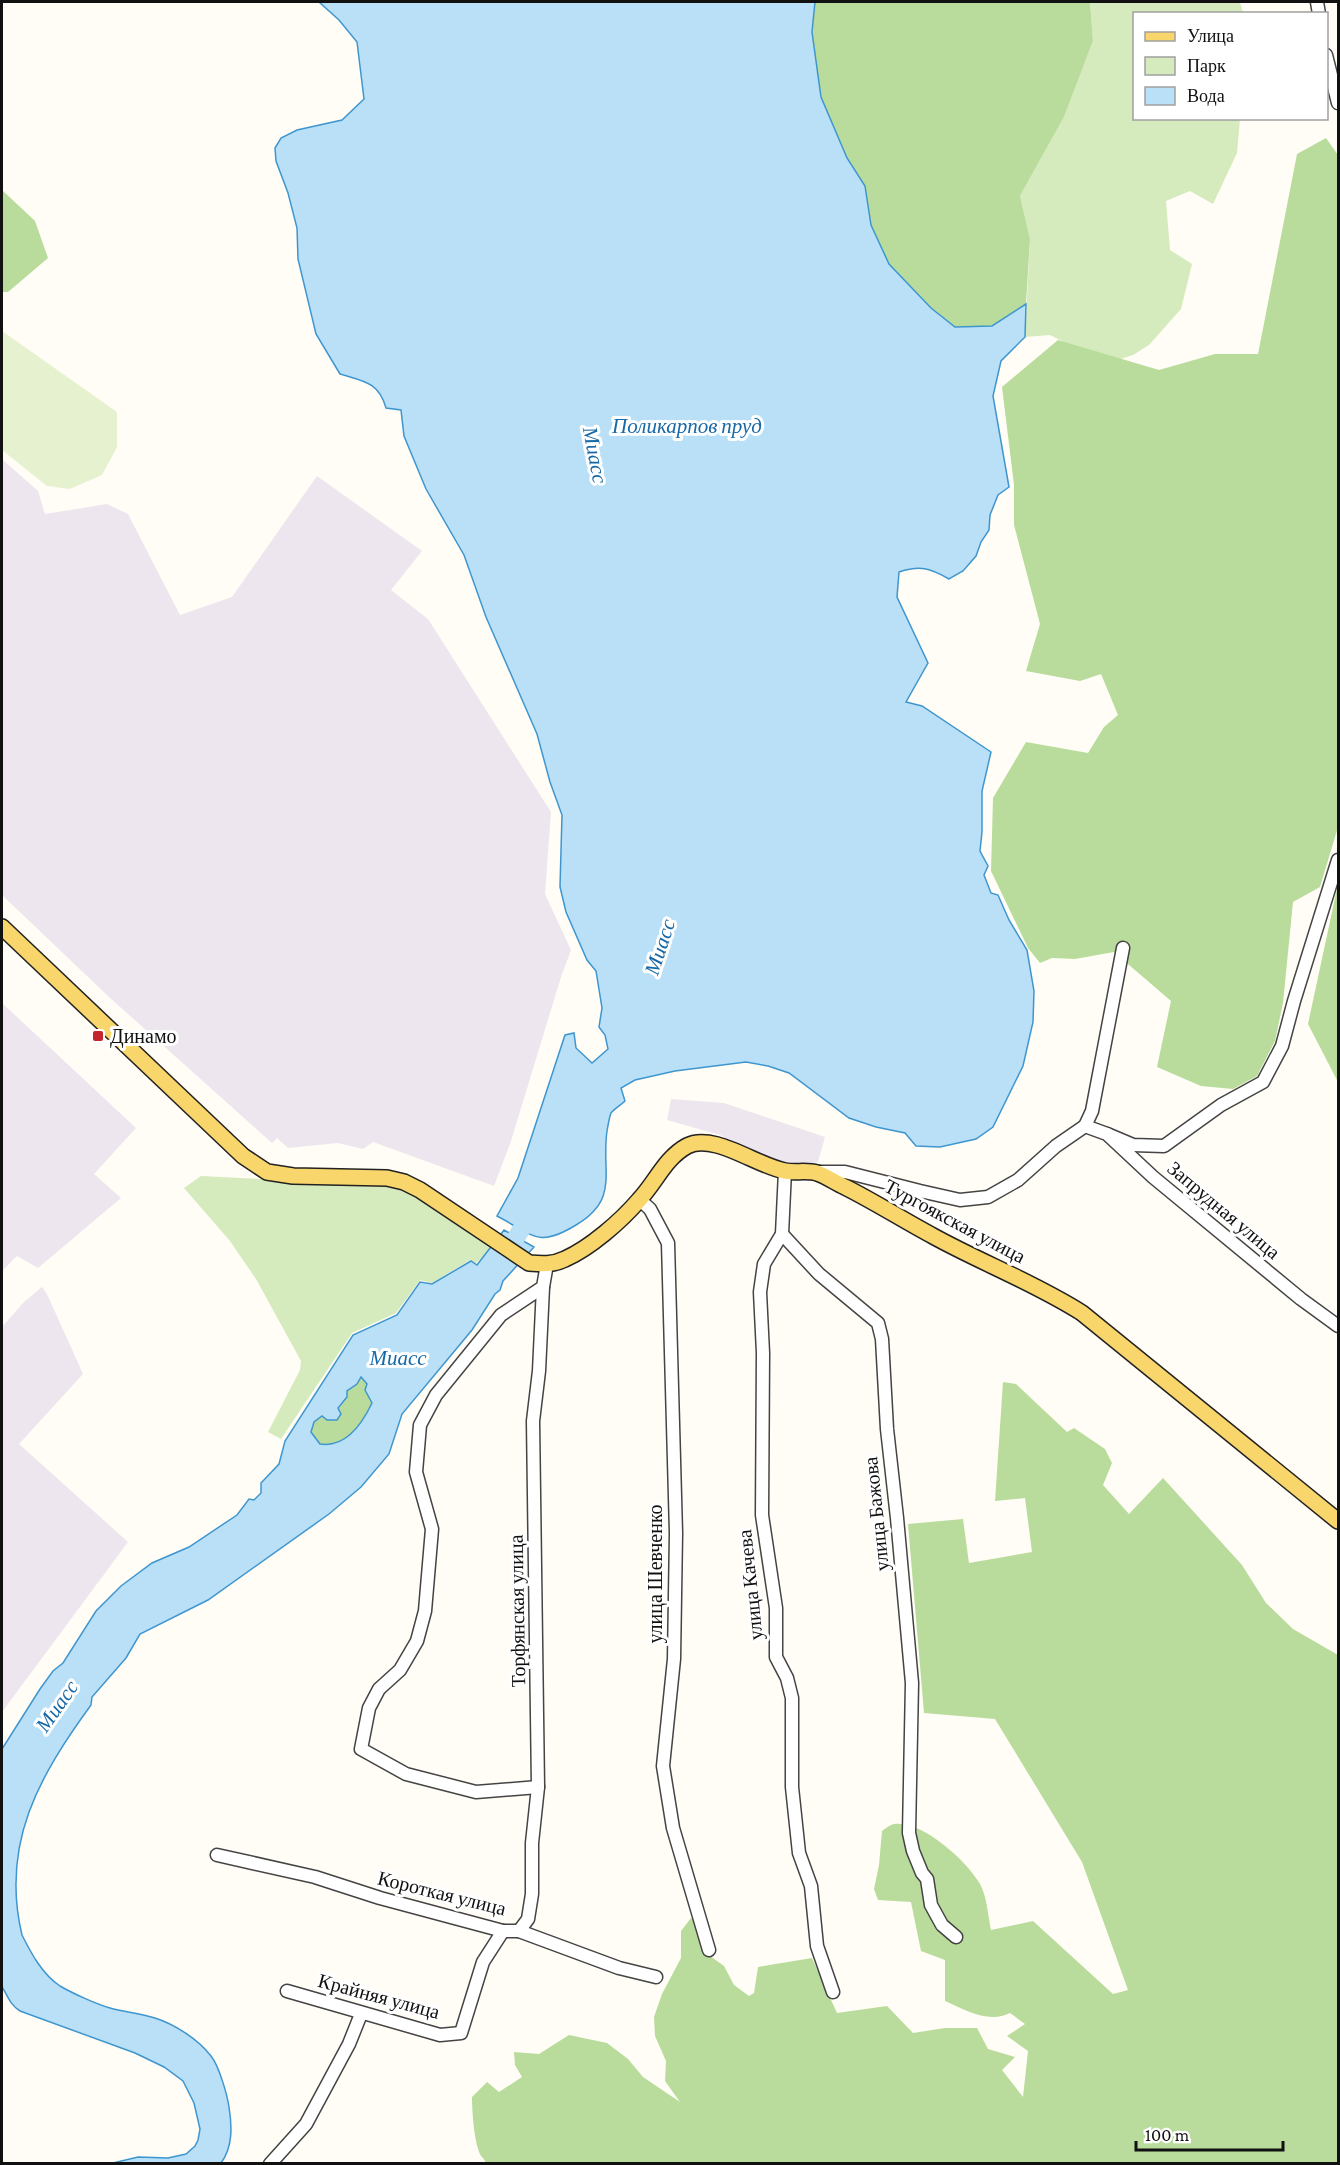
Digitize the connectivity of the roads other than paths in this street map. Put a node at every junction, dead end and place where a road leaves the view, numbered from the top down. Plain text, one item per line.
1 (1328, 63) edge
2 (1338, 103) edge
3 (1338, 860) edge
4 (2, 927) edge
5 (1123, 948) dead end
6 (1085, 1126) junction
7 (1107, 1134) junction
8 (785, 1171) junction
9 (815, 1172) junction
10 (640, 1200) junction
11 (782, 1234) junction
12 (548, 1264) junction
13 (543, 1287) junction
14 (1338, 1326) edge
15 (1338, 1521) edge
16 (538, 1787) junction
17 (217, 1855) dead end
18 (503, 1931) junction
19 (519, 1931) junction
20 (956, 1937) dead end
21 (709, 1950) dead end
22 (656, 1977) dead end
23 (287, 1991) dead end
24 (833, 1992) dead end
25 (362, 2014) junction
26 (270, 2163) edge

1 - 2 street
3 - 7 street
4 - 12 main road, Тургоякская улица
5 - 6 street
6 - 7 street, Запрудная улица
6 - 9 street
7 - 14 street, Запрудная улица
8 - 9 main road, Тургоякская улица
8 - 10 main road, Тургоякская улица
8 - 11 street, улица Качева
9 - 15 main road, Тургоякская улица
10 - 12 main road, Тургоякская улица
10 - 21 street, улица Шевченко
11 - 20 street, улица Бажова
11 - 24 street, улица Качева
12 - 13 street, Торфянская улица
13 - 16 street, Торфянская улица
13 - 16 street
16 - 19 street, Торфянская улица
17 - 18 street, Короткая улица
18 - 19 street, Короткая улица
18 - 25 street, Крайняя улица
19 - 22 street, Короткая улица
23 - 25 street, Крайняя улица
25 - 26 street

